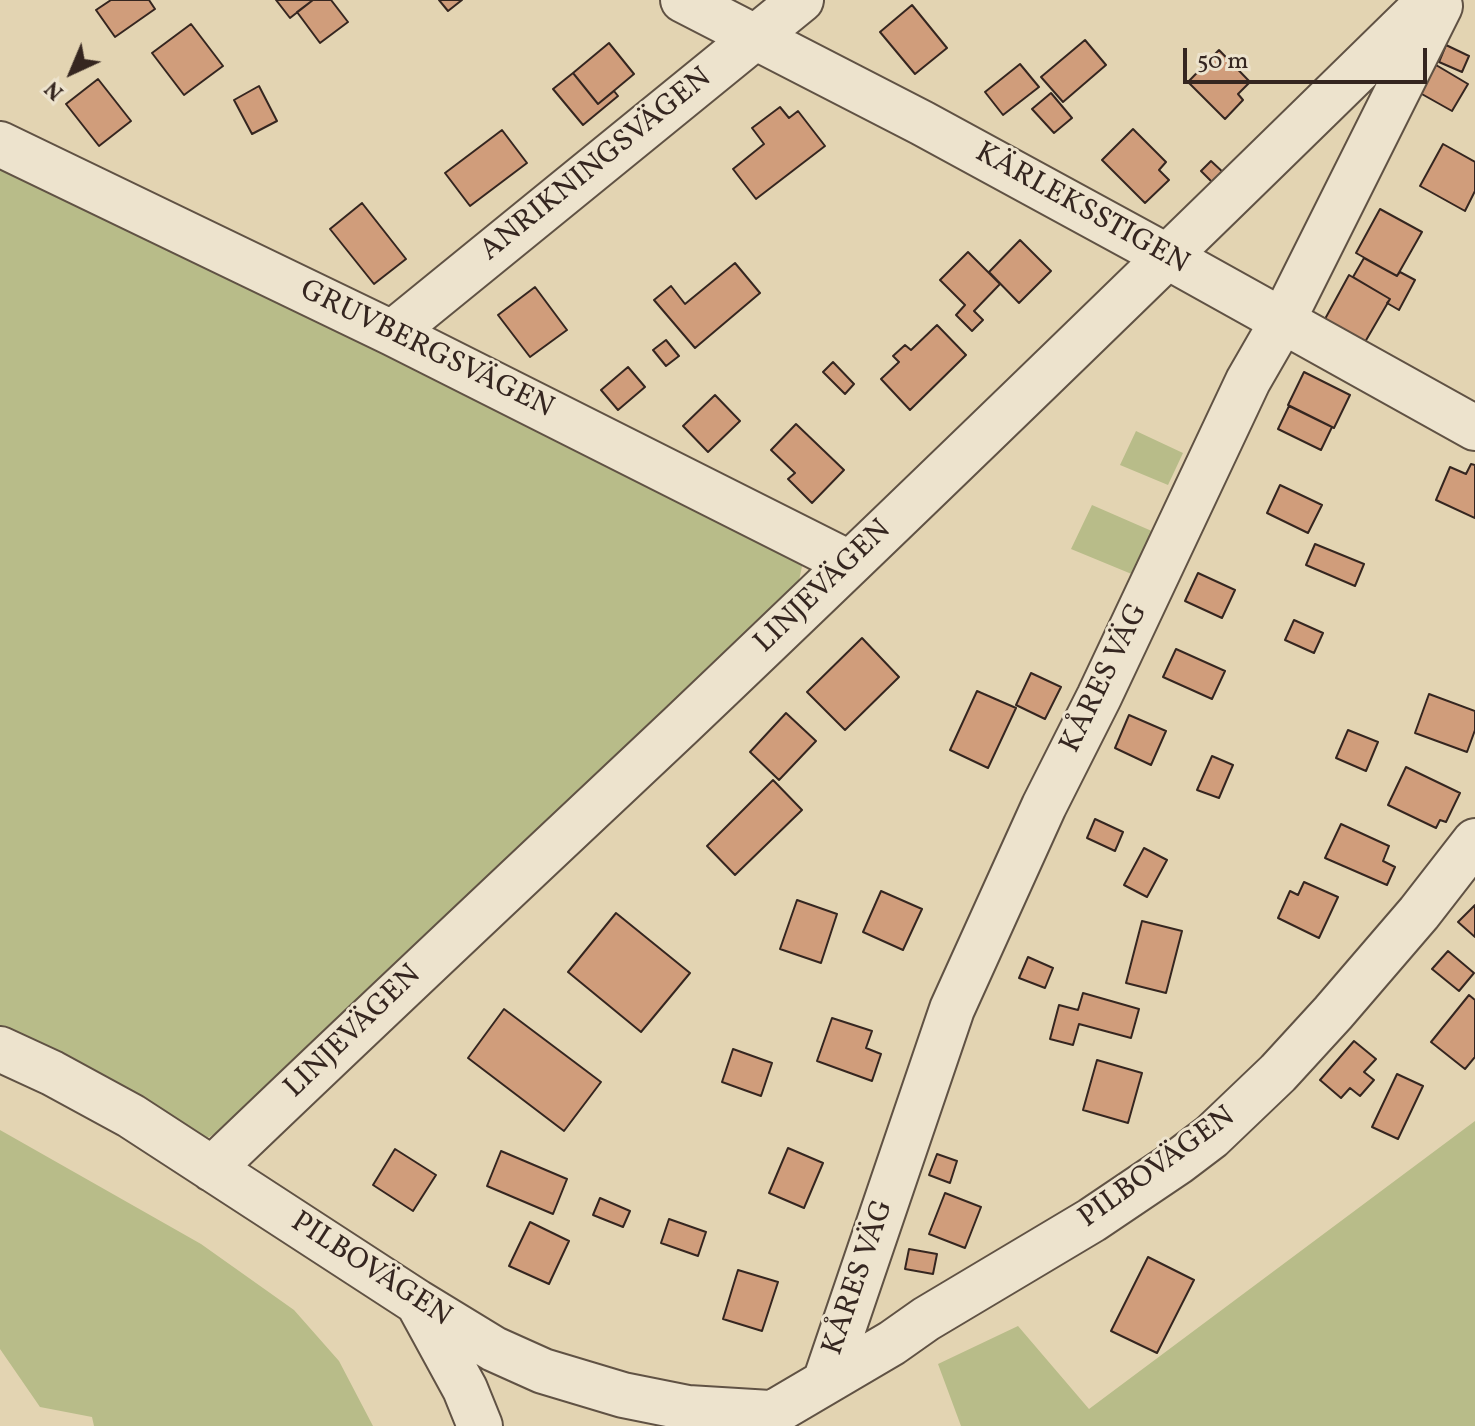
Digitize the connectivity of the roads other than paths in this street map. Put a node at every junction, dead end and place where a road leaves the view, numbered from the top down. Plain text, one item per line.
1 (683, 0) edge
2 (801, 0) edge
3 (1430, 0) edge
4 (1442, 0) edge
5 (754, 37) junction
6 (0, 144) edge
7 (1168, 257) junction
8 (1282, 322) junction
9 (392, 333) junction
10 (1475, 428) edge
11 (849, 563) junction
12 (1475, 841) edge
13 (0, 1049) edge
14 (212, 1169) junction
15 (417, 1302) junction
16 (825, 1382) junction
17 (761, 1420) edge
18 (480, 1426) edge

1 - 5 street, KÄRLEKSSTIGEN
2 - 5 street, ANRIKNINGSVÄGEN
3 - 7 street, LINJEVÄGEN
4 - 8 street, KÅRES VÄG
5 - 7 street, KÄRLEKSSTIGEN
5 - 9 street, ANRIKNINGSVÄGEN
6 - 9 street, GRUVBERGSVÄGEN
7 - 8 street, KÄRLEKSSTIGEN
7 - 11 street, LINJEVÄGEN
8 - 10 street, KÄRLEKSSTIGEN
8 - 16 street, KÅRES VÄG
9 - 11 street, GRUVBERGSVÄGEN
11 - 14 street, LINJEVÄGEN
12 - 16 street, PILBOVÄGEN
13 - 14 street, PILBOVÄGEN
14 - 15 street, PILBOVÄGEN
15 - 17 street, PILBOVÄGEN
15 - 18 street
16 - 17 street, PILBOVÄGEN

